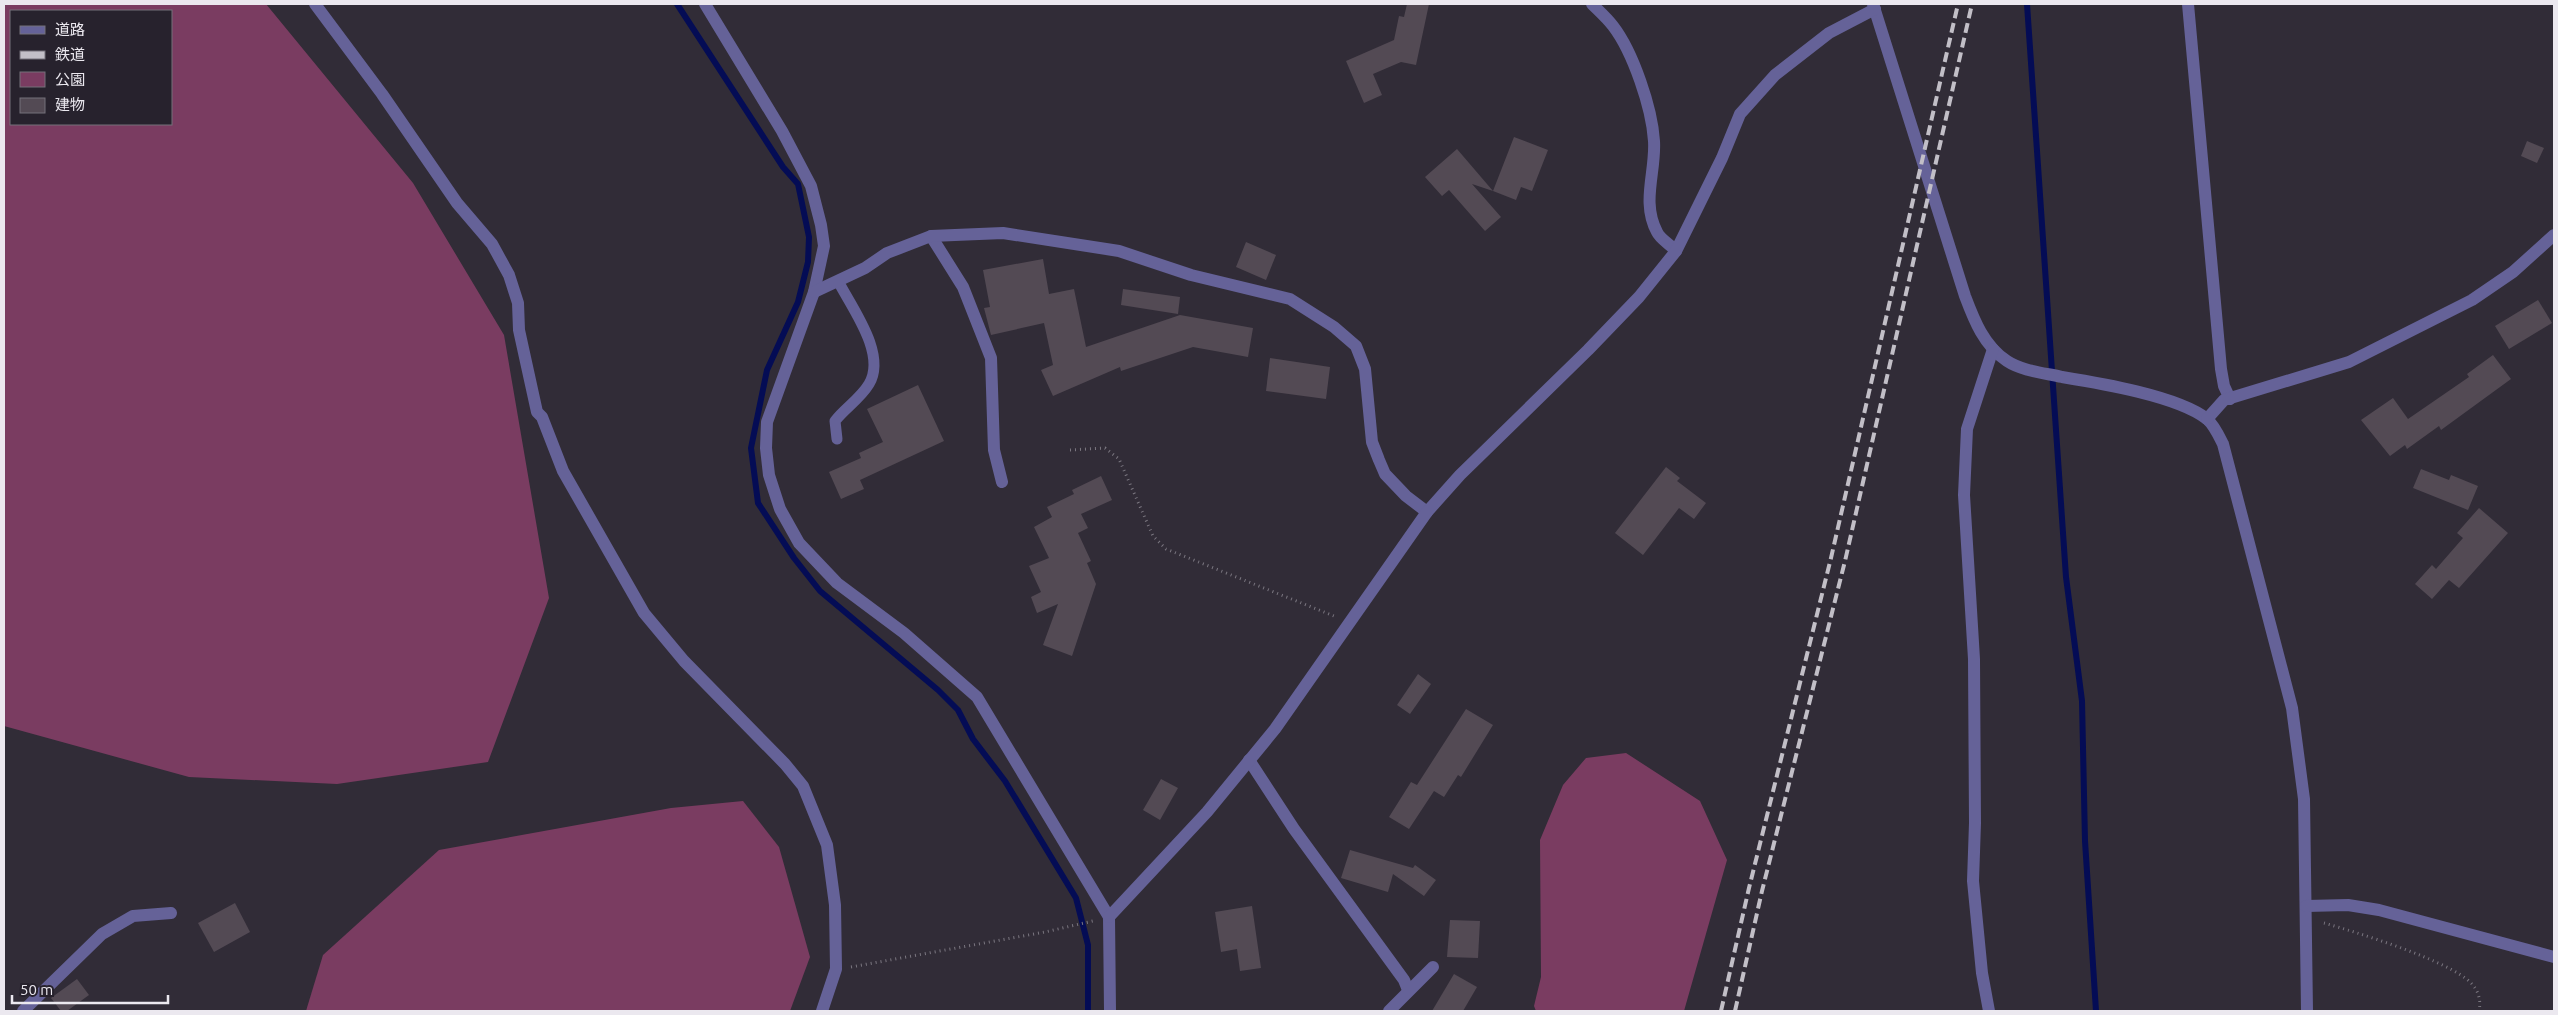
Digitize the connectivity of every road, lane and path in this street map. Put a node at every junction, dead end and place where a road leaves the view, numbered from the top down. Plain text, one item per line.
1 (315, 4) edge
2 (704, 4) edge
3 (1592, 4) edge
4 (2188, 4) edge
5 (1874, 6) edge
6 (2554, 235) edge
7 (931, 236) junction
8 (1676, 251) junction
9 (838, 281) junction
10 (814, 292) junction
11 (1993, 349) junction
12 (2230, 399) junction
13 (2207, 419) junction
14 (837, 439) dead end
15 (1070, 450) dead end
16 (1002, 482) dead end
17 (1427, 512) junction
18 (1351, 623) junction
19 (1249, 760) junction
20 (2306, 906) junction
21 (171, 913) dead end
22 (1109, 917) junction
23 (2306, 919) junction
24 (2554, 958) edge
25 (1432, 967) dead end
26 (836, 969) junction
27 (1408, 990) junction
28 (23, 1011) edge
29 (822, 1011) edge
30 (1110, 1011) edge
31 (1389, 1011) edge
32 (1989, 1011) edge
33 (2308, 1011) edge
34 (2479, 1011) edge

1 - 26 street
2 - 10 street
3 - 8 street
4 - 12 street
5 - 8 street
5 - 11 street
6 - 12 street
7 - 9 street
7 - 16 street
7 - 17 street
8 - 17 street
9 - 10 street
9 - 14 lane
10 - 22 street
11 - 13 street
11 - 32 street
12 - 13 street
13 - 20 street
15 - 18 path
17 - 18 street
18 - 19 street
19 - 22 street
19 - 27 street
20 - 23 street
20 - 24 street
21 - 28 street
22 - 26 path
22 - 30 street
23 - 33 street
23 - 34 path
25 - 27 street
26 - 29 street
27 - 31 street

